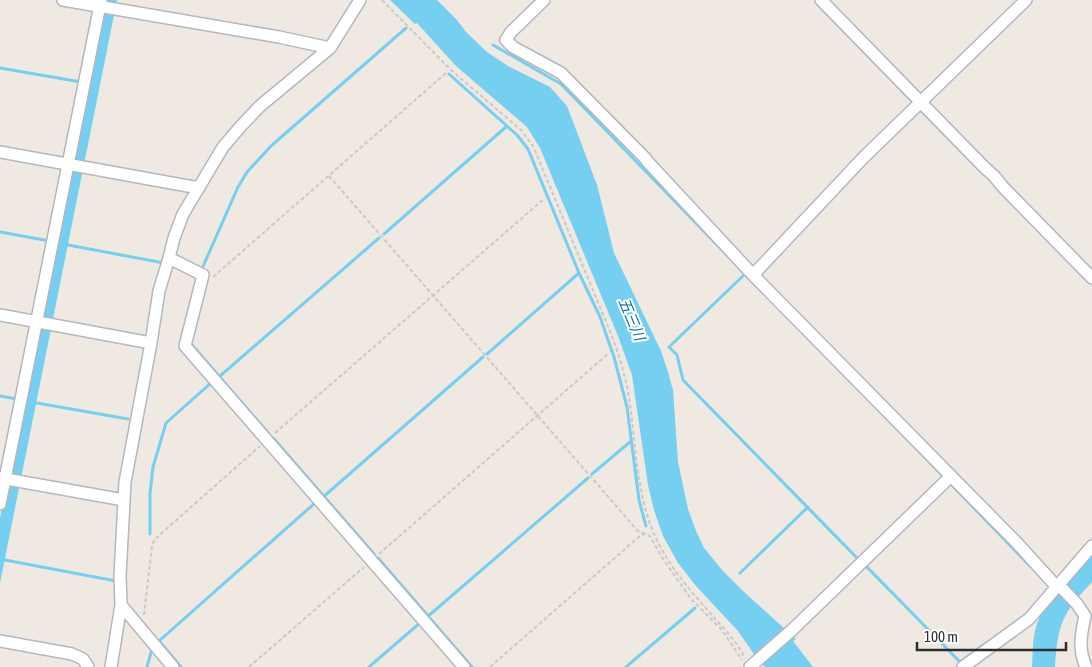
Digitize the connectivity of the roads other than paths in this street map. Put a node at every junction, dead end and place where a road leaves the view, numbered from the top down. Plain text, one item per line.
1 (63, 0) edge
2 (360, 0) edge
3 (544, 0) edge
4 (821, 0) edge
5 (1026, 0) edge
6 (101, 3) edge
7 (330, 48) junction
8 (921, 102) junction
9 (0, 152) edge
10 (69, 164) junction
11 (199, 188) junction
12 (170, 258) junction
13 (753, 275) junction
14 (1092, 278) edge
15 (0, 315) edge
16 (36, 322) junction
17 (151, 343) junction
18 (950, 477) junction
19 (3, 478) edge
20 (124, 500) junction
21 (0, 504) edge
22 (1092, 546) edge
23 (1058, 585) junction
24 (121, 605) junction
25 (0, 641) edge
26 (747, 664) edge
27 (88, 667) edge
28 (110, 667) edge
29 (173, 667) edge
30 (464, 667) edge
31 (963, 667) edge
32 (1086, 667) edge

1 - 6 street
2 - 7 street
3 - 13 street
4 - 8 street
5 - 8 street
6 - 7 street
6 - 10 street
7 - 11 street
8 - 13 street
8 - 14 street
9 - 10 street
10 - 11 street
10 - 16 street
11 - 12 street
12 - 17 street
12 - 30 street
13 - 18 street
15 - 16 street
16 - 17 street
16 - 19 street
17 - 20 street
18 - 23 street
18 - 26 street
19 - 20 street
19 - 21 street
20 - 24 street
22 - 23 street
23 - 31 street
23 - 32 street
24 - 28 street
24 - 29 street
25 - 27 street

